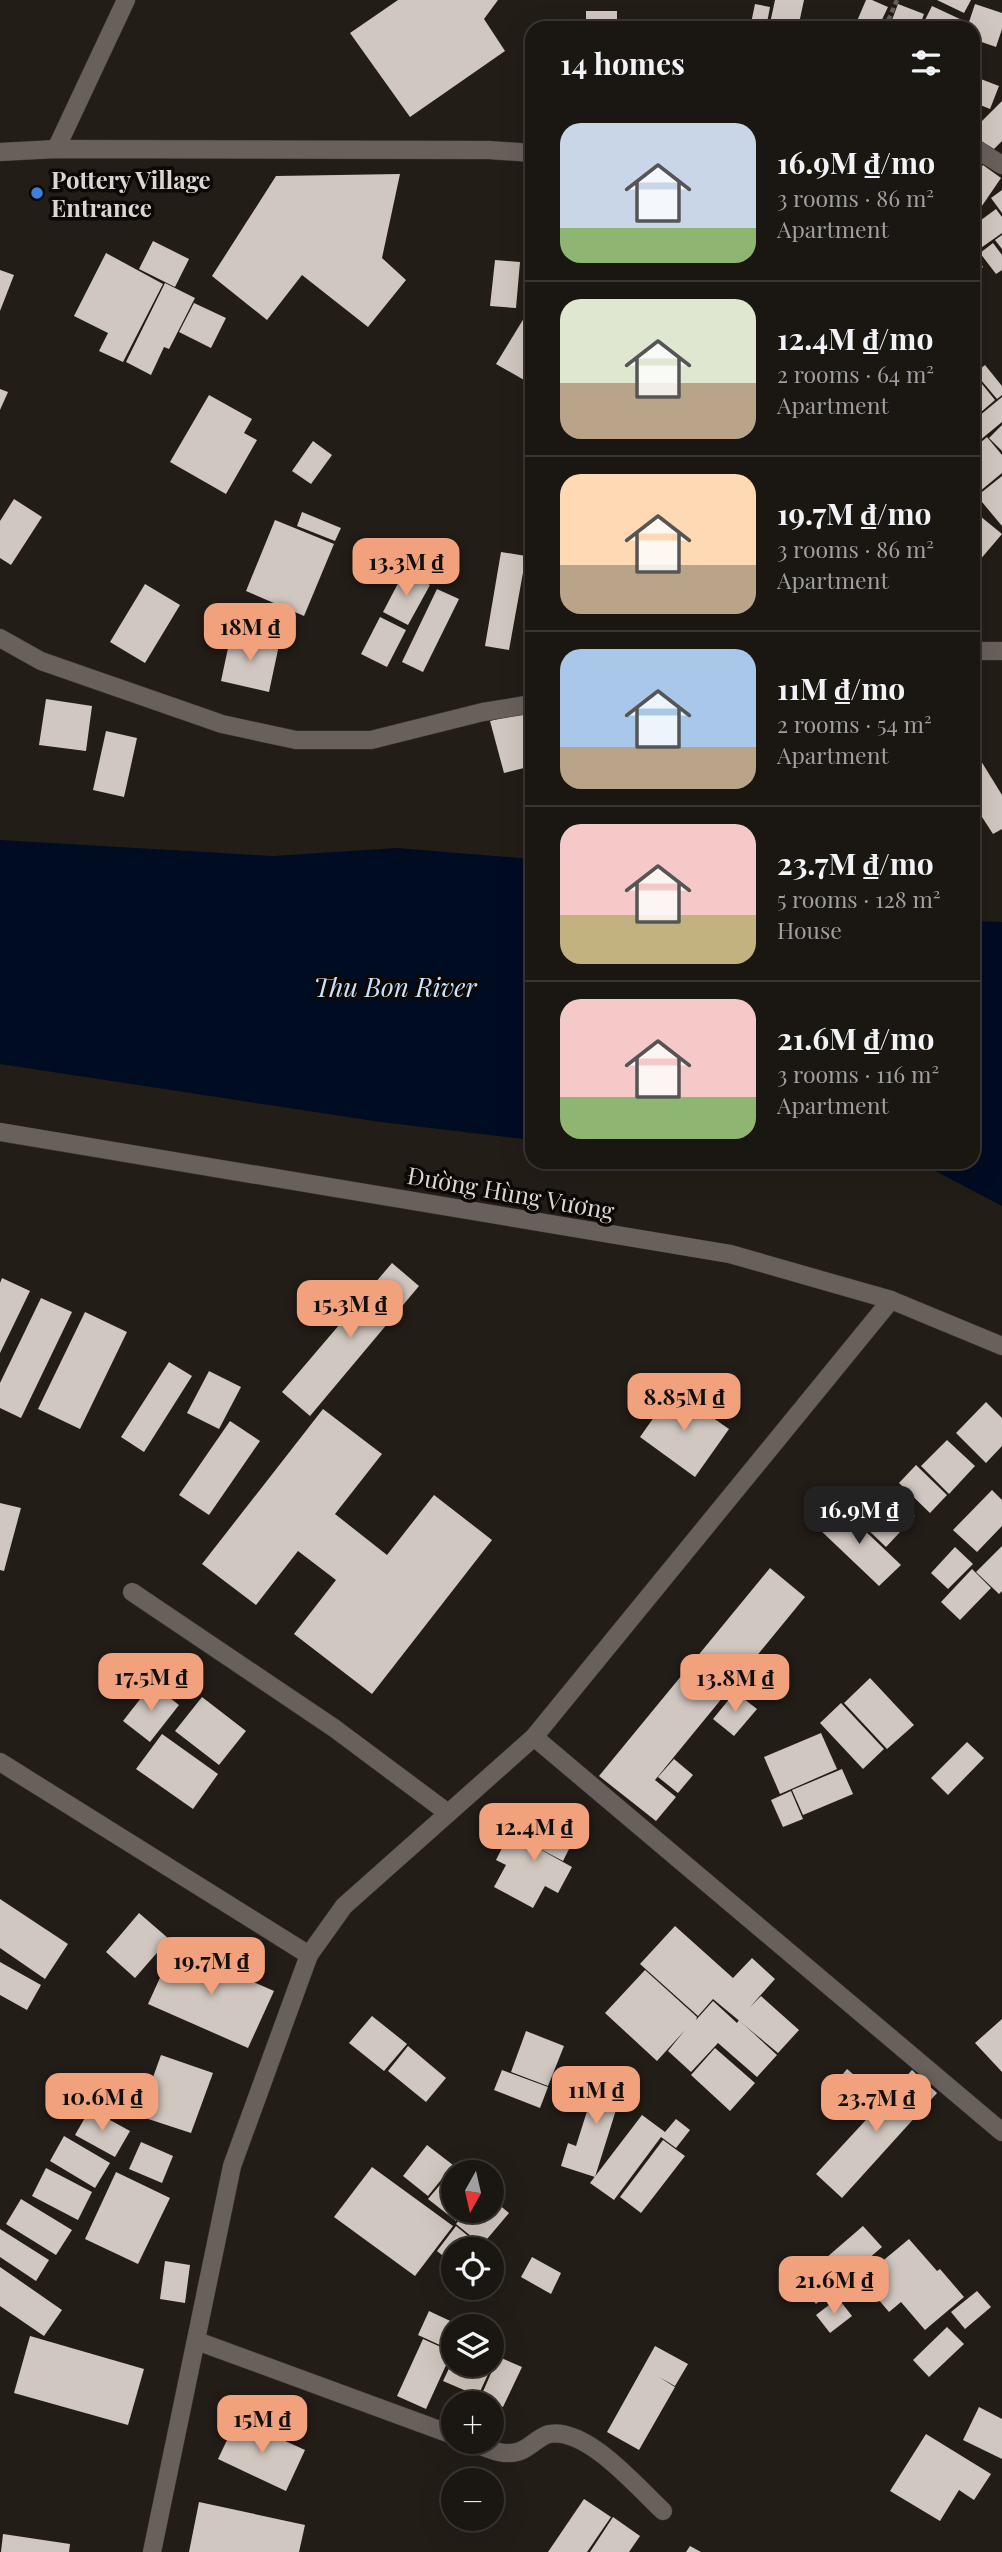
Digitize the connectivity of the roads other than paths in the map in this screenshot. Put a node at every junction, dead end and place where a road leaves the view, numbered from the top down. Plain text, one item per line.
1 (125, 0) edge
2 (56, 149) junction
3 (980, 151) edge
4 (0, 152) edge
5 (525, 153) edge
6 (1002, 164) edge
7 (0, 638) edge
8 (980, 651) edge
9 (1002, 651) edge
10 (525, 706) edge
11 (0, 1132) edge
12 (891, 1300) junction
13 (1002, 1346) edge
14 (132, 1592) dead end
15 (534, 1737) junction
16 (0, 1762) edge
17 (448, 1813) junction
18 (309, 1955) junction
19 (1002, 2132) edge
20 (197, 2341) junction
21 (441, 2431) edge
22 (504, 2453) edge
23 (663, 2511) dead end
24 (152, 2552) edge

1 - 2 street
2 - 4 street
2 - 5 street
3 - 6 street
7 - 10 street
8 - 9 street
11 - 12 street, Đường Hùng Vương
12 - 13 street, Đường Hùng Vương
12 - 15 street
14 - 17 street
15 - 17 street
15 - 19 street
16 - 18 street
17 - 18 street
18 - 20 street
20 - 21 street
20 - 24 street
22 - 23 street

